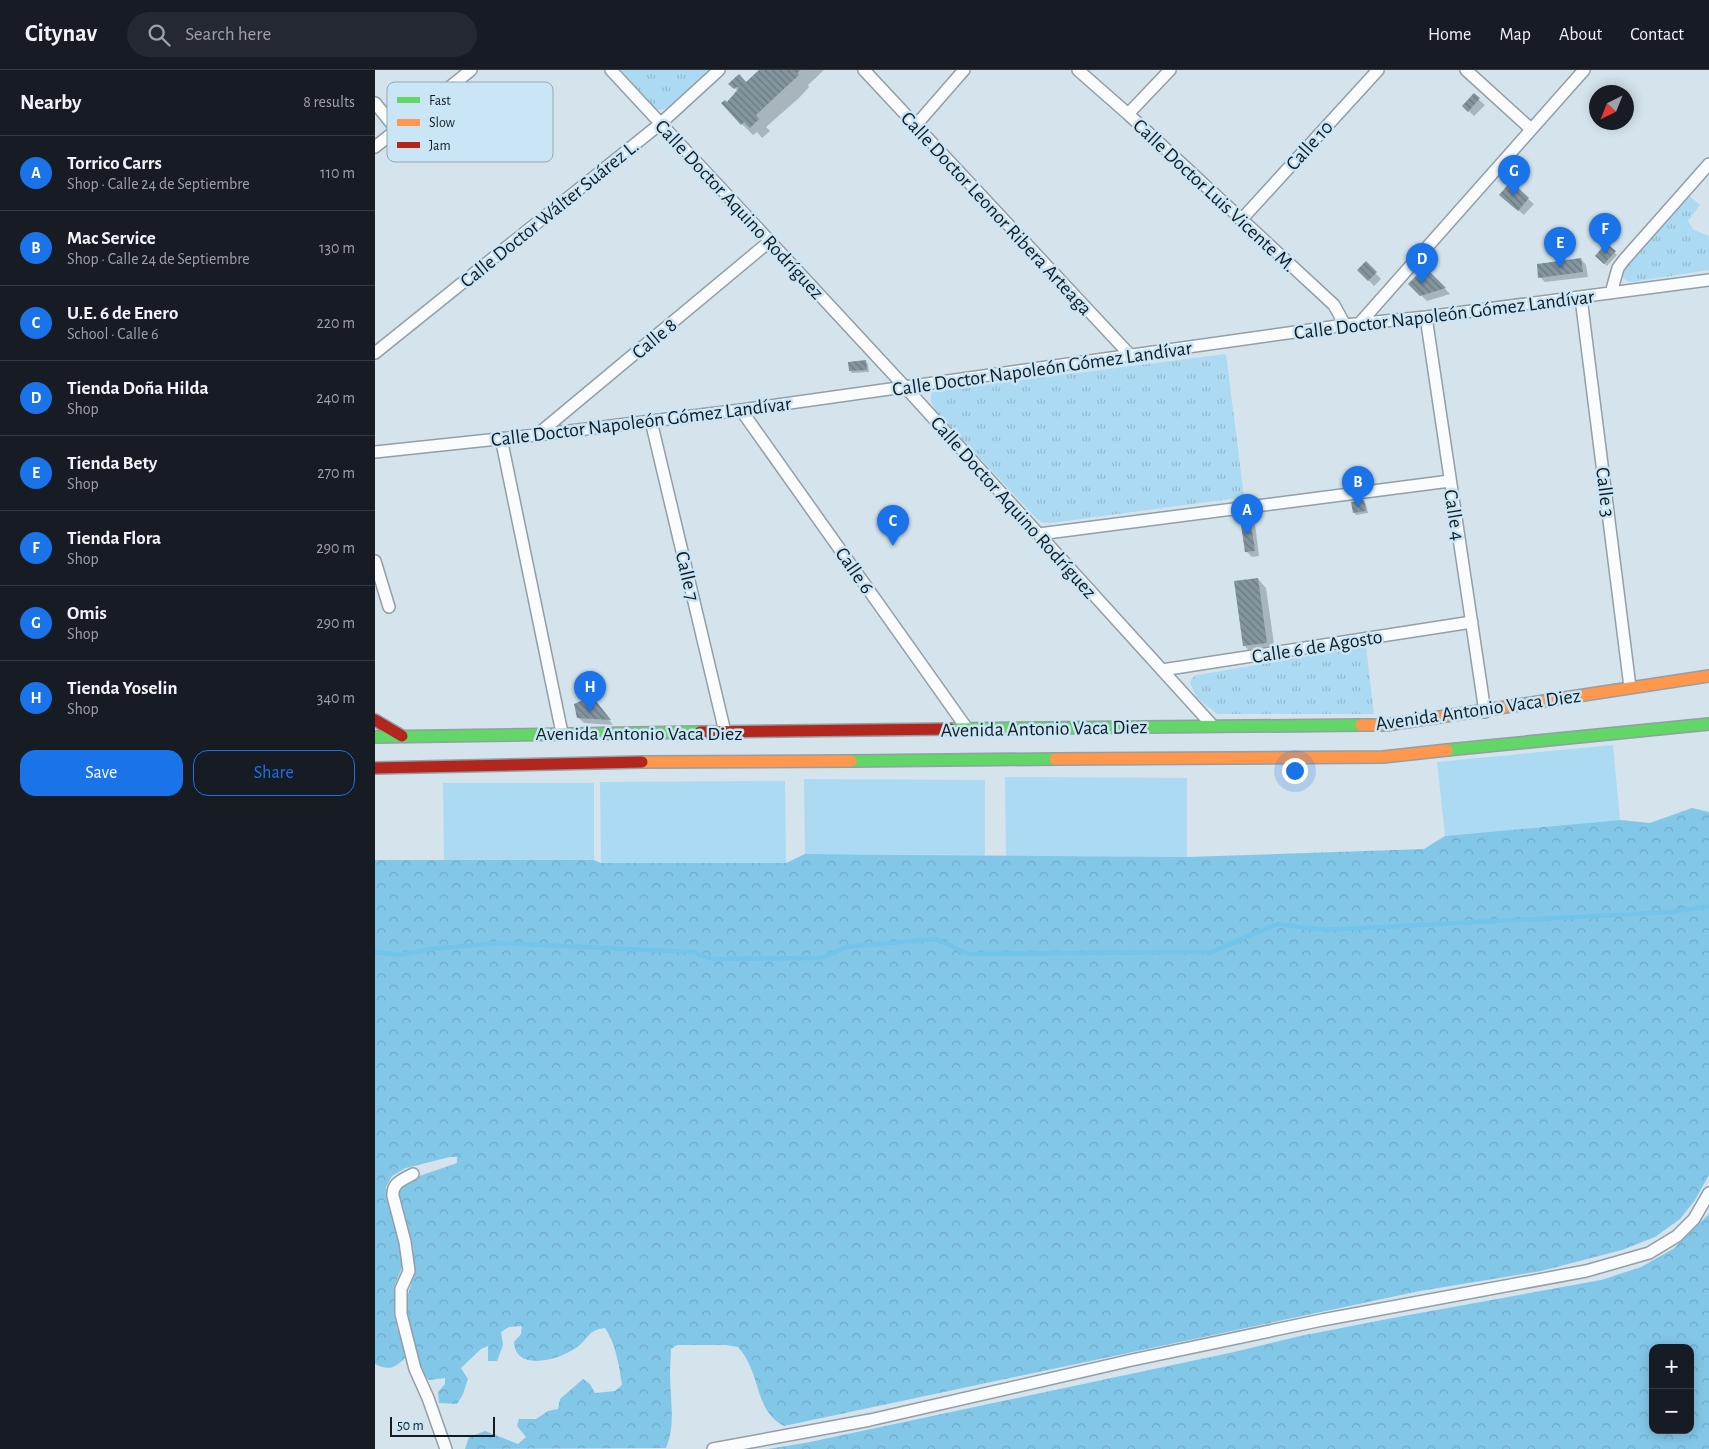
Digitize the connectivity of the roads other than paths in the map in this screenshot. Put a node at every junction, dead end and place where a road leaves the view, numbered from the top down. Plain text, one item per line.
1 (471, 70) edge
2 (611, 70) edge
3 (719, 70) edge
4 (863, 70) edge
5 (964, 70) edge
6 (1078, 70) edge
7 (1170, 70) edge
8 (1378, 70) edge
9 (1465, 70) edge
10 (1584, 70) edge
11 (456, 82) edge
12 (375, 103) edge
13 (1128, 114) junction
14 (387, 118) edge
15 (660, 124) junction
16 (915, 126) junction
17 (1531, 129) junction
18 (387, 136) edge
19 (375, 146) edge
20 (1709, 164) edge
21 (1241, 220) junction
22 (770, 241) junction
23 (1709, 280) edge
24 (1611, 293) junction
25 (1581, 298) junction
26 (1426, 318) junction
27 (1359, 324) junction
28 (1345, 325) junction
29 (375, 353) edge
30 (1131, 356) junction
31 (906, 388) junction
32 (741, 410) junction
33 (651, 421) junction
34 (537, 435) junction
35 (501, 438) junction
36 (375, 452) edge
37 (1450, 481) junction
38 (1039, 534) junction
39 (375, 561) edge
40 (389, 607) dead end
41 (1471, 622) junction
42 (1162, 670) junction
43 (1709, 676) edge
44 (1630, 687) junction
45 (1485, 712) junction
46 (375, 720) edge
47 (1709, 724) edge
48 (1212, 725) junction
49 (968, 730) junction
50 (562, 733) junction
51 (402, 736) junction
52 (375, 737) edge
53 (726, 742) junction
54 (642, 762) junction
55 (375, 768) edge
56 (413, 1174) dead end
57 (1709, 1193) edge
58 (445, 1449) edge
59 (713, 1449) edge

1 - 11 street
2 - 15 street, Calle Doctor Aquino Rodríguez
3 - 15 street, Calle Doctor Wálter Suárez L.
4 - 16 street, Calle Doctor Leonor Ribera Arteaga
5 - 16 street
6 - 13 street, Calle Doctor Luis Vicente M.
7 - 13 street
8 - 21 street, Calle 10
9 - 17 street
10 - 17 street
12 - 14 street
13 - 21 street, Calle Doctor Luis Vicente M.
15 - 22 street, Calle Doctor Aquino Rodríguez
15 - 29 street, Calle Doctor Wálter Suárez L.
16 - 30 street, Calle Doctor Leonor Ribera Arteaga
17 - 27 street
18 - 19 street
20 - 24 street
21 - 28 street, Calle Doctor Luis Vicente M.
22 - 31 street, Calle Doctor Aquino Rodríguez
22 - 34 street, Calle 8
23 - 24 street, Calle Doctor Napoleón Gómez Landívar
24 - 25 street, Calle Doctor Napoleón Gómez Landívar
25 - 26 street, Calle Doctor Napoleón Gómez Landívar
25 - 44 street, Calle 3
26 - 27 street, Calle Doctor Napoleón Gómez Landívar
26 - 37 street, Calle 4
27 - 28 street, Calle Doctor Napoleón Gómez Landívar
28 - 30 street, Calle Doctor Napoleón Gómez Landívar
30 - 31 street, Calle Doctor Napoleón Gómez Landívar
31 - 32 street, Calle Doctor Napoleón Gómez Landívar
31 - 38 street, Calle Doctor Aquino Rodríguez
32 - 33 street, Calle Doctor Napoleón Gómez Landívar
32 - 49 street, Calle 6
33 - 34 street, Calle Doctor Napoleón Gómez Landívar
33 - 53 street, Calle 7
34 - 35 street, Calle Doctor Napoleón Gómez Landívar
35 - 36 street, Calle Doctor Napoleón Gómez Landívar
35 - 50 street
37 - 38 street
37 - 41 street, Calle 4
38 - 42 street, Calle Doctor Aquino Rodríguez
39 - 40 street
41 - 42 street, Calle 6 de Agosto
41 - 45 street, Calle 4
42 - 48 street, Calle Doctor Aquino Rodríguez
43 - 44 main road, Avenida Antonio Vaca Diez
44 - 45 main road, Avenida Antonio Vaca Diez
45 - 48 main road, Avenida Antonio Vaca Diez
46 - 51 main road
47 - 54 main road, Avenida Antonio Vaca Diez
48 - 49 main road, Avenida Antonio Vaca Diez
49 - 53 main road, Avenida Antonio Vaca Diez
50 - 51 main road, Avenida Antonio Vaca Diez
50 - 53 main road, Avenida Antonio Vaca Diez
51 - 52 main road, Avenida Antonio Vaca Diez
53 - 54 main road
54 - 55 main road, Avenida Antonio Vaca Diez
56 - 58 street
57 - 59 street

